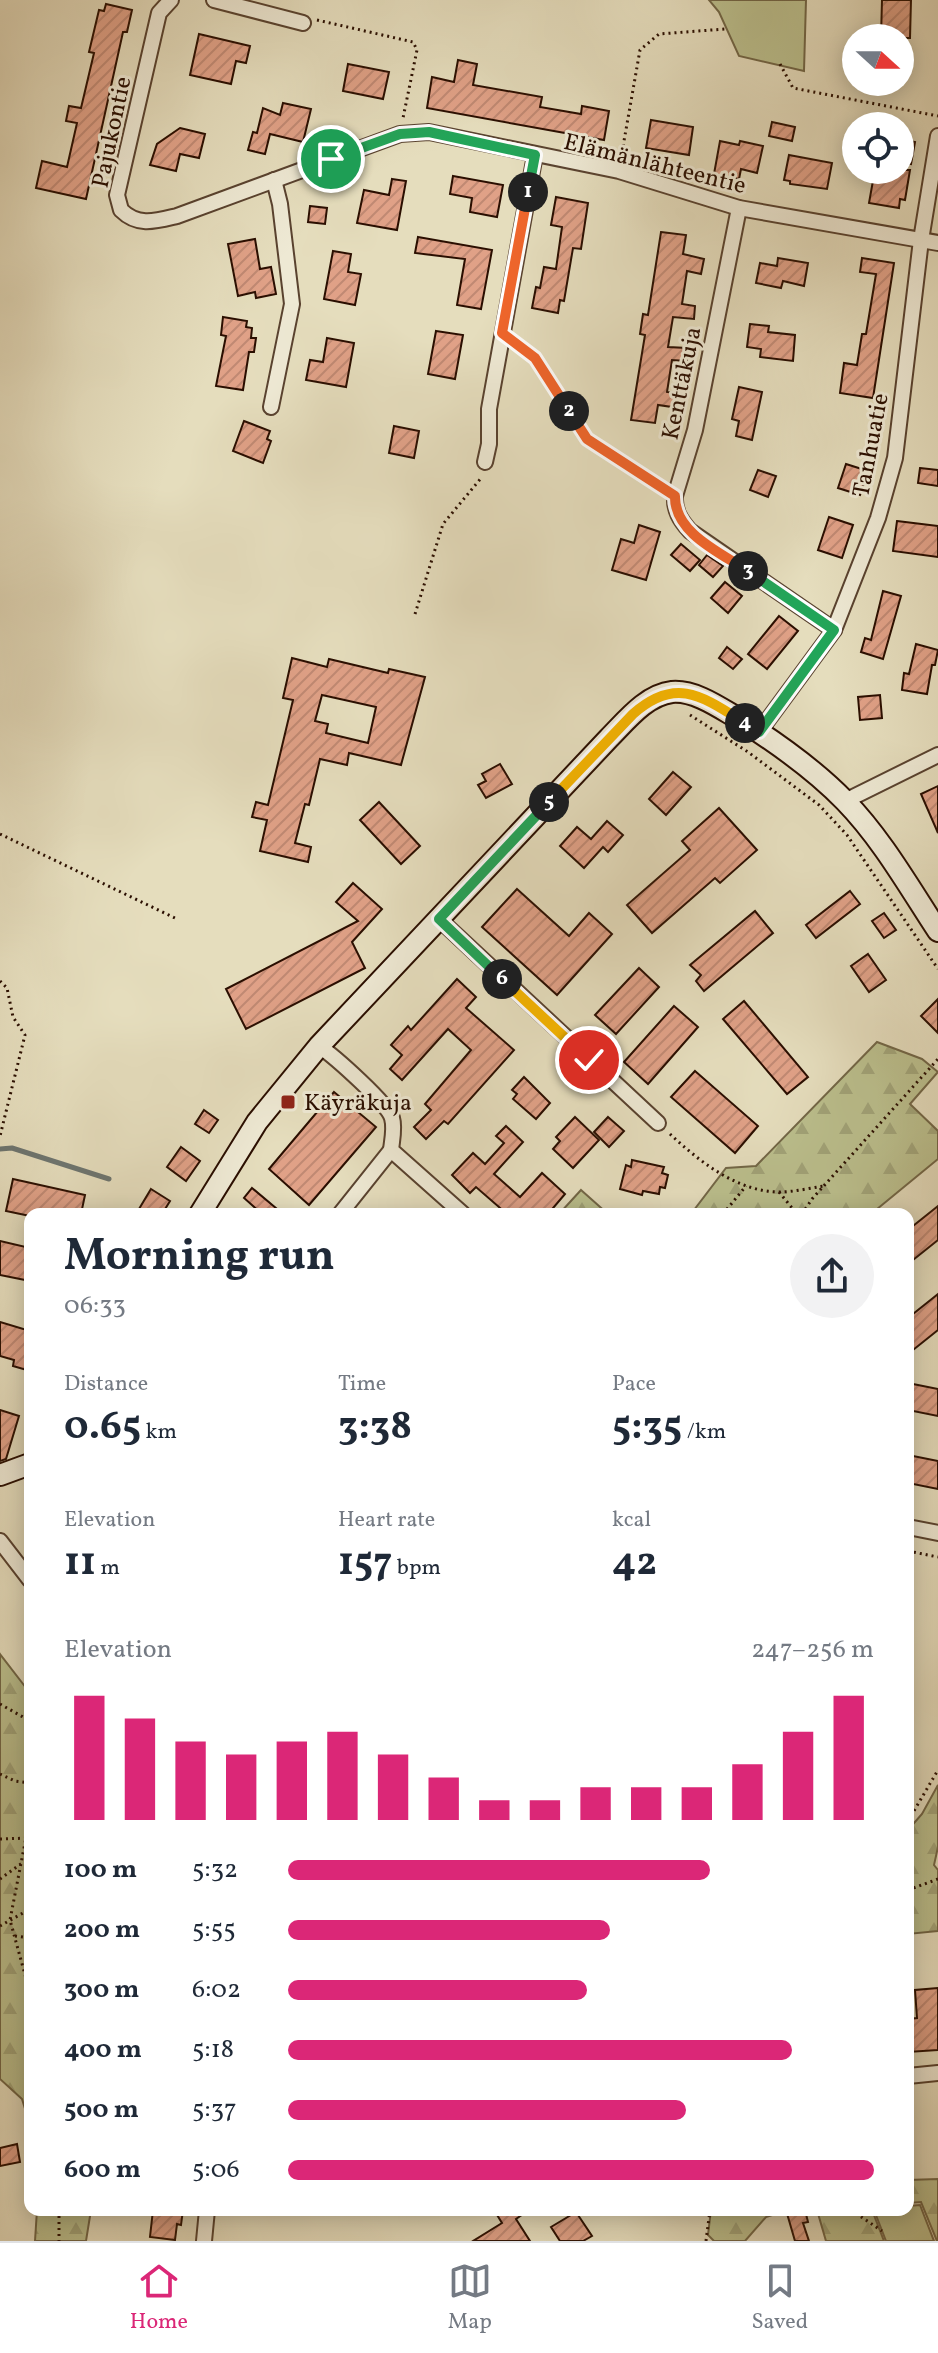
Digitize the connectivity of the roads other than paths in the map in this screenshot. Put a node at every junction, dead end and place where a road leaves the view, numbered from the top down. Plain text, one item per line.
1 (171, 0) edge
2 (214, 0) edge
3 (303, 23) road end
4 (938, 136) edge
5 (535, 155) junction
6 (274, 180) junction
7 (739, 208) junction
8 (921, 240) junction
9 (938, 243) edge
10 (271, 407) dead end
11 (485, 462) road end
12 (834, 630) junction
13 (759, 732) junction
14 (938, 755) edge
15 (845, 801) junction
16 (439, 919) junction
17 (938, 931) edge
18 (319, 1046) junction
19 (658, 1123) road end
20 (391, 1150) junction
21 (204, 1208) edge
22 (345, 1208) edge
23 (456, 1208) edge
24 (24, 1466) edge
25 (0, 1475) edge
26 (914, 1528) edge
27 (938, 1533) edge
28 (0, 1541) edge
29 (24, 1572) edge
30 (938, 2073) edge
31 (914, 2075) edge
32 (206, 2216) edge
33 (204, 2241) edge

1 - 6 street, Pajukontie
2 - 3 street
4 - 8 street, Tanhuatie
5 - 6 street, Elämänlähteentie
5 - 7 street, Elämänlähteentie
5 - 11 street
6 - 10 street
7 - 8 street, Elämänlähteentie
7 - 12 street, Kenttäkuja
8 - 9 street, Elämänlähteentie
8 - 12 street, Tanhuatie
12 - 13 street, Tanhuatie
13 - 15 street
13 - 16 street
14 - 15 street
15 - 17 street
16 - 18 street
16 - 19 street
18 - 20 street
18 - 21 street
20 - 22 street
20 - 23 street
24 - 25 street
26 - 27 street
28 - 29 street
30 - 31 street
32 - 33 street

